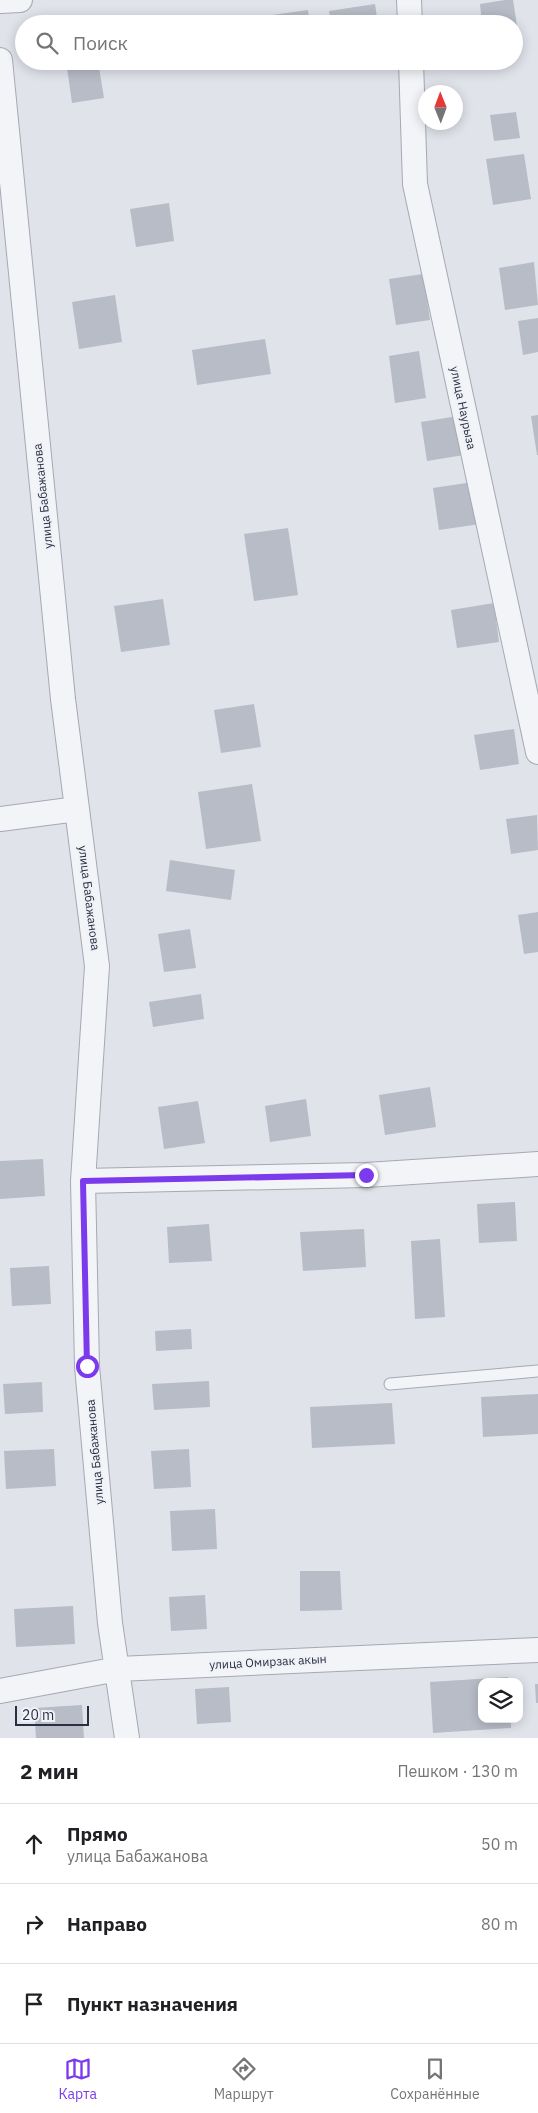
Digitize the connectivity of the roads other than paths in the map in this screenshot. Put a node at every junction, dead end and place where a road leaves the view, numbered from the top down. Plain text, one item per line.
1 (20, 0) edge
2 (409, 0) edge
3 (0, 1) edge
4 (410, 15) edge
5 (0, 60) edge
6 (411, 70) edge
7 (538, 752) edge
8 (77, 809) junction
9 (0, 819) edge
10 (538, 1164) edge
11 (83, 1181) junction
12 (538, 1371) edge
13 (390, 1384) dead end
14 (538, 1650) edge
15 (118, 1669) junction
16 (0, 1691) edge
17 (127, 1738) edge

1 - 3 street
2 - 4 street
5 - 8 street, улица Бабажанова
6 - 7 street, улица Наурыза
8 - 9 street
8 - 11 street, улица Бабажанова
10 - 11 street
11 - 15 street, улица Бабажанова
12 - 13 lane
14 - 15 street, улица Омирзак акын
15 - 16 street, улица Омирзак акын
15 - 17 street, улица Бабажанова

